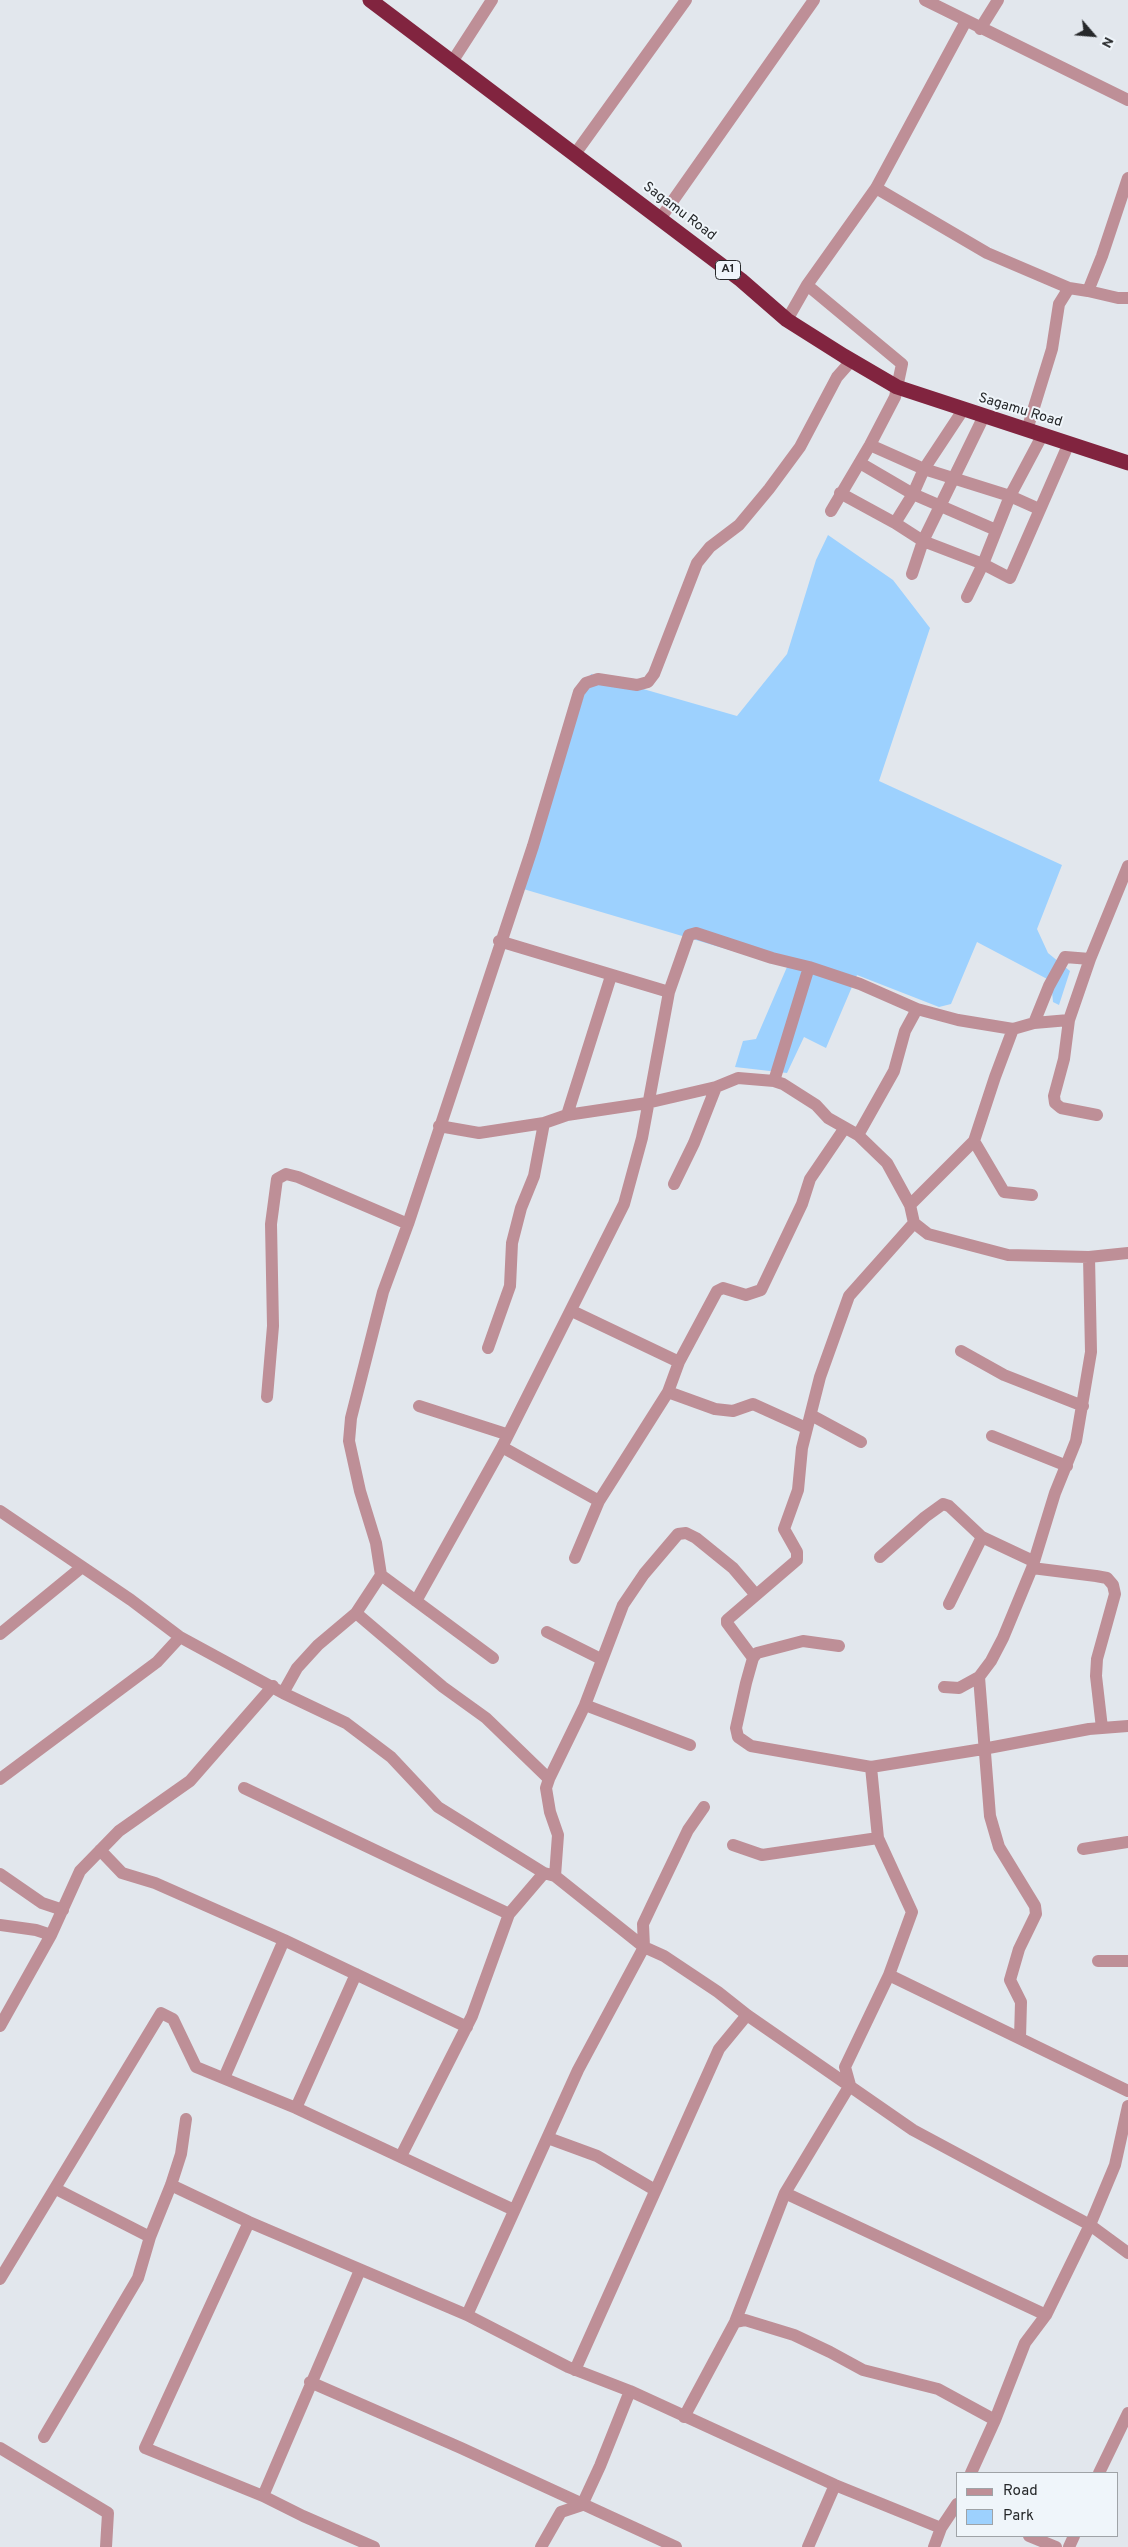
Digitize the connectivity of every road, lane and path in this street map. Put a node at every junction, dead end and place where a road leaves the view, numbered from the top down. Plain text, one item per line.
1 (370, 0) edge
2 (492, 0) edge
3 (686, 0) edge
4 (814, 0) edge
5 (925, 0) edge
6 (998, 0) edge
7 (966, 22) junction
8 (980, 29) junction
9 (452, 62) junction
10 (1128, 100) edge
11 (575, 154) junction
12 (1128, 178) edge
13 (876, 188) junction
14 (660, 219) junction
15 (807, 285) junction
16 (1069, 288) junction
17 (1088, 291) junction
18 (1128, 298) edge
19 (787, 320) junction
20 (852, 360) junction
21 (897, 387) junction
22 (963, 410) junction
23 (984, 416) junction
24 (1028, 430) junction
25 (1043, 434) junction
26 (1069, 443) junction
27 (870, 445) junction
28 (860, 463) junction
29 (1128, 463) edge
30 (924, 469) junction
31 (955, 478) junction
32 (840, 493) junction
33 (913, 494) junction
34 (1010, 496) junction
35 (940, 507) junction
36 (1039, 509) junction
37 (831, 511) dead end
38 (896, 523) junction
39 (996, 530) junction
40 (923, 541) junction
41 (983, 564) junction
42 (912, 574) dead end
43 (967, 597) dead end
44 (1128, 866) edge
45 (499, 941) junction
46 (1090, 958) junction
47 (809, 967) junction
48 (611, 976) junction
49 (670, 992) junction
50 (918, 1009) junction
51 (1069, 1020) junction
52 (1034, 1023) junction
53 (1014, 1029) junction
54 (774, 1081) junction
55 (716, 1087) junction
56 (647, 1103) junction
57 (567, 1115) junction
58 (1098, 1115) dead end
59 (544, 1123) junction
60 (439, 1126) junction
61 (844, 1129) junction
62 (858, 1136) junction
63 (974, 1141) junction
64 (674, 1184) dead end
65 (1032, 1196) dead end
66 (910, 1205) junction
67 (914, 1223) junction
68 (408, 1224) junction
69 (1128, 1253) edge
70 (1089, 1257) junction
71 (572, 1311) junction
72 (488, 1348) dead end
73 (961, 1351) dead end
74 (680, 1362) junction
75 (668, 1392) junction
76 (267, 1397) dead end
77 (418, 1406) dead end
78 (1083, 1406) junction
79 (811, 1415) junction
80 (806, 1428) junction
81 (506, 1434) junction
82 (992, 1436) dead end
83 (862, 1442) dead end
84 (502, 1447) junction
85 (1067, 1466) junction
86 (599, 1500) junction
87 (0, 1511) edge
88 (982, 1537) junction
89 (880, 1557) dead end
90 (575, 1558) dead end
91 (1033, 1564) junction
92 (82, 1567) junction
93 (381, 1574) junction
94 (756, 1595) junction
95 (416, 1601) junction
96 (949, 1604) dead end
97 (356, 1613) junction
98 (547, 1632) dead end
99 (0, 1634) edge
100 (180, 1637) junction
101 (839, 1646) dead end
102 (493, 1658) dead end
103 (752, 1658) junction
104 (601, 1659) junction
105 (979, 1677) junction
106 (944, 1687) dead end
107 (278, 1689) junction
108 (585, 1705) junction
109 (1128, 1726) edge
110 (1102, 1728) junction
111 (690, 1745) dead end
112 (983, 1749) junction
113 (871, 1767) junction
114 (0, 1779) edge
115 (549, 1779) junction
116 (244, 1788) dead end
117 (704, 1807) dead end
118 (878, 1838) junction
119 (1128, 1842) edge
120 (733, 1845) dead end
121 (1084, 1849) dead end
122 (100, 1850) junction
123 (0, 1874) edge
124 (549, 1875) junction
125 (62, 1910) junction
126 (509, 1914) junction
127 (0, 1925) edge
128 (51, 1935) junction
129 (284, 1940) junction
130 (644, 1947) junction
131 (1098, 1961) dead end
132 (1128, 1961) edge
133 (356, 1974) junction
134 (889, 1975) junction
135 (747, 2015) junction
136 (0, 2026) edge
137 (467, 2028) junction
138 (1020, 2038) junction
139 (224, 2078) junction
140 (850, 2085) junction
141 (1128, 2091) edge
142 (1128, 2106) edge
143 (296, 2108) junction
144 (186, 2119) dead end
145 (548, 2138) junction
146 (401, 2156) junction
147 (171, 2184) junction
148 (56, 2190) junction
149 (655, 2190) junction
150 (785, 2193) junction
151 (514, 2210) junction
152 (249, 2222) junction
153 (1090, 2225) junction
154 (150, 2237) junction
155 (1128, 2253) edge
156 (360, 2270) junction
157 (0, 2279) edge
158 (467, 2314) junction
159 (1046, 2315) junction
160 (735, 2322) junction
161 (575, 2370) junction
162 (310, 2382) junction
163 (630, 2392) junction
164 (1128, 2413) edge
165 (684, 2417) junction
166 (996, 2420) junction
167 (44, 2437) dead end
168 (0, 2448) edge
169 (971, 2472) edge
170 (1099, 2472) edge
171 (835, 2485) junction
172 (263, 2496) junction
173 (582, 2505) junction
174 (956, 2507) edge
175 (941, 2528) junction
176 (1031, 2537) edge
177 (106, 2547) edge
178 (374, 2547) edge
179 (542, 2547) edge
180 (676, 2547) edge
181 (808, 2547) edge
182 (934, 2547) edge
183 (1056, 2547) edge

1 - 9 highway, Sagamu Road / A1
2 - 9 street
3 - 11 street
4 - 14 street
5 - 7 street
6 - 8 street
7 - 8 street
7 - 13 street
8 - 10 street
9 - 11 highway, Sagamu Road / A1
11 - 14 highway, Sagamu Road / A1
12 - 17 street
13 - 15 street
13 - 16 street
14 - 19 highway, Sagamu Road / A1
15 - 19 street
15 - 21 street
16 - 17 street
16 - 24 street
17 - 18 street
19 - 20 highway, Sagamu Road / A1
20 - 21 highway, Sagamu Road / A1
20 - 45 street
21 - 22 highway, Sagamu Road / A1
21 - 27 street
22 - 23 highway, Sagamu Road / A1
22 - 30 street
23 - 24 highway, Sagamu Road / A1
23 - 31 street
24 - 25 highway, Sagamu Road / A1
25 - 26 highway, Sagamu Road / A1
25 - 34 street
26 - 29 highway, Sagamu Road / A1
26 - 36 street
27 - 28 street
27 - 30 street
28 - 32 street
28 - 33 street
30 - 31 street
30 - 33 street
31 - 34 street
31 - 35 street
32 - 37 street
32 - 38 street
33 - 35 street
33 - 38 street
34 - 36 street
34 - 39 street
35 - 39 street
35 - 40 street
36 - 41 street
38 - 40 street
39 - 41 street
40 - 41 street
40 - 42 street
41 - 43 street
44 - 46 street
45 - 48 street
45 - 60 street
46 - 51 street
46 - 52 street
47 - 49 street
47 - 50 street
47 - 54 street
48 - 49 street
48 - 57 street
49 - 56 street
50 - 53 street
50 - 62 street
51 - 52 street
51 - 58 street
52 - 53 street
53 - 63 street
54 - 55 street
54 - 61 street
55 - 56 street
55 - 64 street
56 - 57 street
56 - 71 street
57 - 59 street
59 - 60 street
59 - 72 street
60 - 68 street
61 - 62 street
61 - 74 street
62 - 66 street
63 - 65 street
63 - 66 street
66 - 67 street
67 - 70 street
67 - 79 street
68 - 76 street
68 - 93 street
69 - 70 street
70 - 78 street
71 - 74 street
71 - 81 street
73 - 78 street
74 - 75 street
75 - 80 street
75 - 86 street
77 - 81 street
78 - 85 street
79 - 80 street
79 - 83 street
80 - 94 street
81 - 84 street
82 - 85 street
84 - 86 street
84 - 95 street
85 - 91 street
86 - 90 street
87 - 92 street
88 - 89 street
88 - 91 street
88 - 96 street
91 - 105 street
91 - 110 street
92 - 99 street
92 - 100 street
93 - 95 street
93 - 97 street
94 - 103 street
94 - 104 street
95 - 102 street
97 - 107 street
97 - 115 street
98 - 104 street
100 - 107 street
100 - 114 street
101 - 103 street
103 - 113 street
104 - 108 street
105 - 106 street
105 - 112 street
107 - 122 street
107 - 124 street
108 - 111 street
108 - 115 street
109 - 110 street
110 - 112 street
112 - 113 street
112 - 138 street
113 - 118 street
115 - 124 street
116 - 126 street
117 - 130 street
118 - 120 street
118 - 134 street
119 - 121 street
122 - 125 street
122 - 129 street
123 - 125 street
124 - 126 street
124 - 130 street
125 - 128 street
126 - 137 street
127 - 128 street
128 - 136 street
129 - 133 street
129 - 139 street
130 - 135 street
130 - 145 street
131 - 132 street
133 - 137 street
133 - 143 street
134 - 138 street
134 - 140 street
135 - 140 street
135 - 149 street
137 - 146 street
138 - 141 street
139 - 143 street
139 - 148 street
140 - 150 street
140 - 153 street
142 - 153 street
143 - 146 street
144 - 147 street
145 - 149 street
145 - 151 street
146 - 151 street
147 - 152 street
147 - 154 street
148 - 154 street
148 - 157 street
149 - 161 street
150 - 159 street
150 - 160 street
151 - 158 street
152 - 156 street
152 - 172 street
153 - 155 street
153 - 159 street
154 - 167 street
156 - 158 street
156 - 162 street
158 - 161 street
159 - 166 street
160 - 165 street
160 - 166 street
161 - 163 street
162 - 172 street
162 - 173 street
163 - 165 street
163 - 173 street
164 - 170 street
165 - 171 street
166 - 169 street
168 - 177 street
171 - 175 street
171 - 181 street
172 - 178 street
173 - 179 street
173 - 180 street
174 - 175 street
175 - 182 street
176 - 183 street

